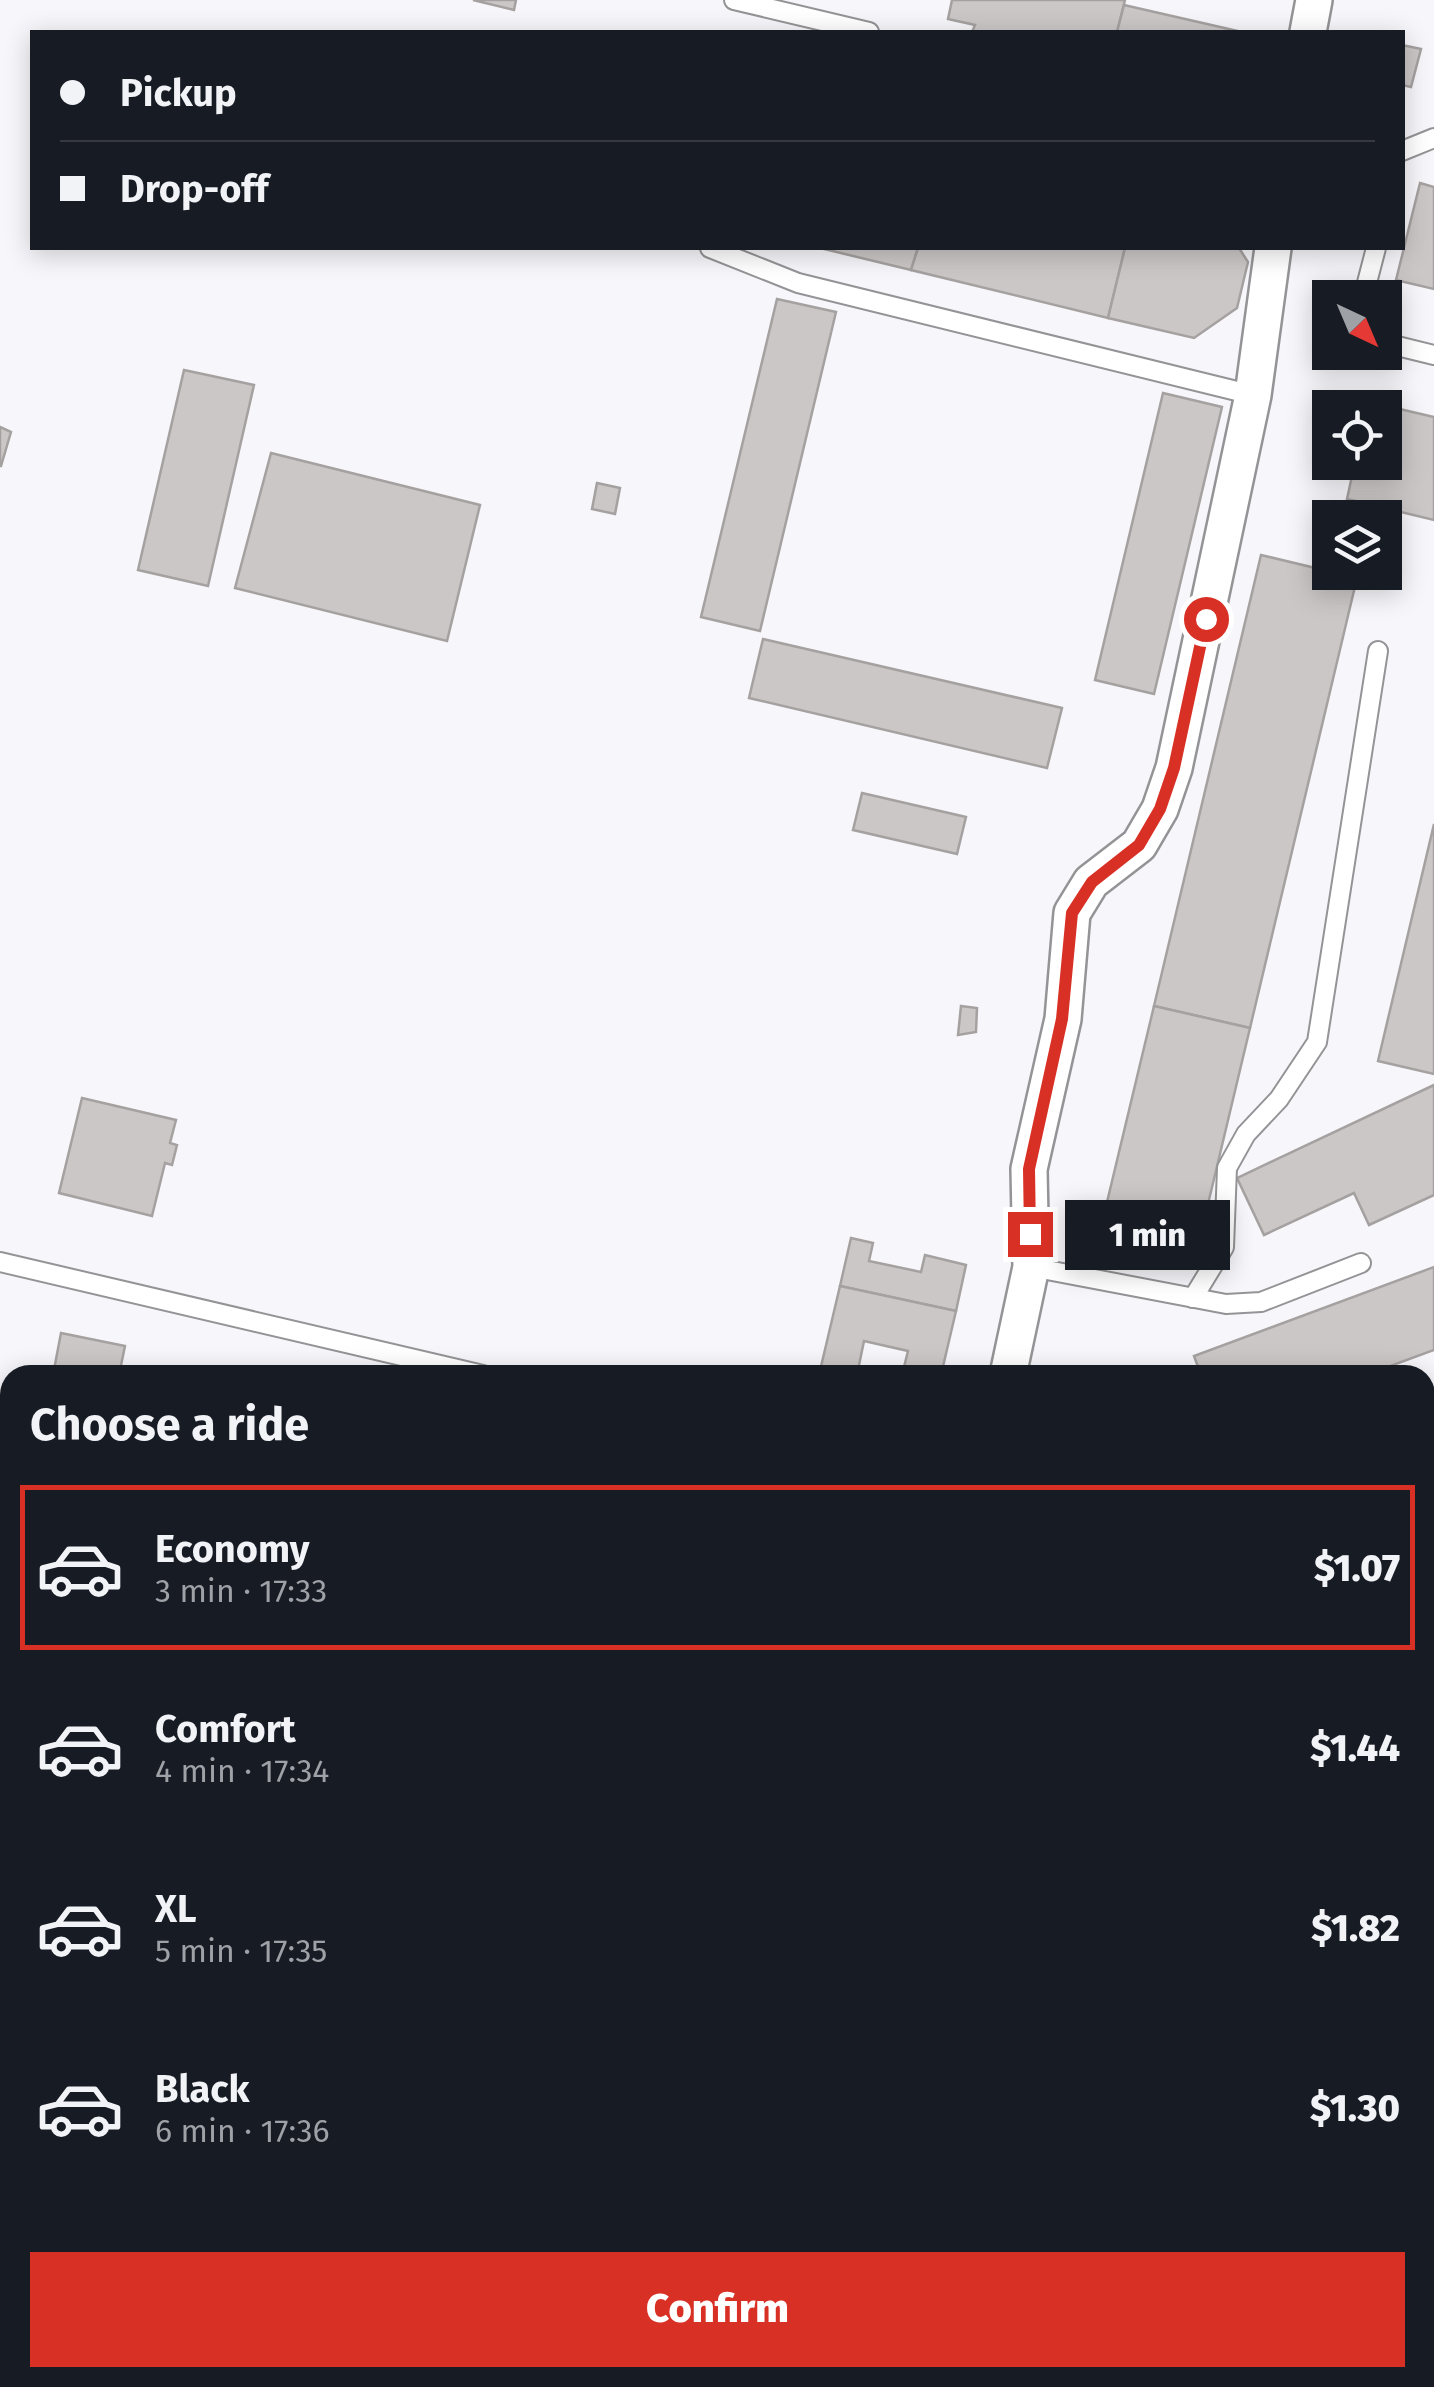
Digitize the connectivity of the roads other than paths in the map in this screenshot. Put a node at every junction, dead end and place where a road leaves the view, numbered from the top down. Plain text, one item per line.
1 (734, 0) edge
2 (1314, 0) edge
3 (861, 30) edge
4 (1308, 30) edge
5 (1434, 138) edge
6 (1405, 150) edge
7 (715, 250) edge
8 (1273, 250) edge
9 (1375, 250) edge
10 (1368, 280) edge
11 (1402, 348) edge
12 (1434, 355) edge
13 (1253, 396) junction
14 (1378, 651) dead end
15 (0, 1262) edge
16 (1361, 1263) dead end
17 (1031, 1268) junction
18 (1193, 1298) junction
19 (440, 1365) edge
20 (1010, 1365) edge

1 - 3 lane
2 - 4 street
5 - 6 lane
7 - 13 lane
8 - 13 street
9 - 10 lane
11 - 12 lane
13 - 17 street
14 - 18 lane
15 - 19 lane
16 - 18 lane
17 - 18 lane
17 - 20 street

